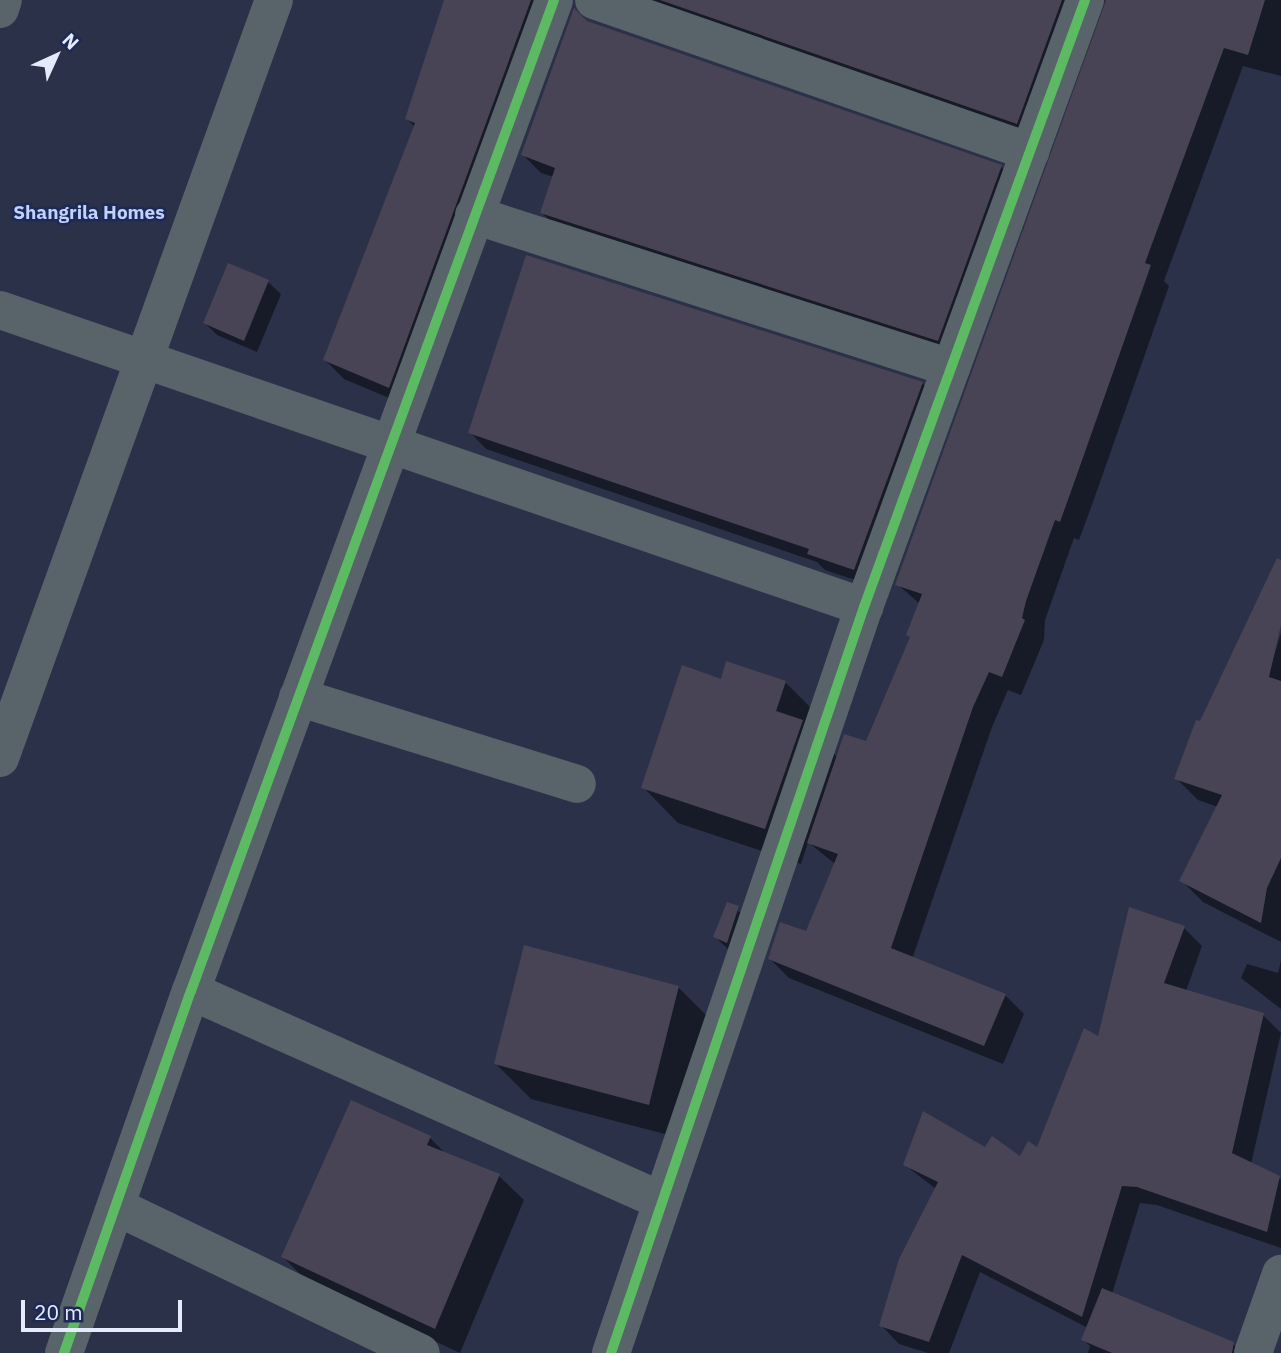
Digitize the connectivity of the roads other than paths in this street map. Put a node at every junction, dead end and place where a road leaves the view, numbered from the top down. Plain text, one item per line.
1 (3, 0) edge
2 (274, 0) edge
3 (554, 0) edge
4 (594, 0) edge
5 (1086, 0) edge
6 (0, 9) edge
7 (1030, 152) junction
8 (474, 215) junction
9 (0, 310) edge
10 (144, 360) junction
11 (951, 368) junction
12 (388, 446) junction
13 (864, 607) junction
14 (298, 697) junction
15 (0, 758) edge
16 (577, 784) dead end
17 (191, 991) junction
18 (662, 1201) junction
19 (117, 1207) junction
20 (1281, 1274) edge
21 (64, 1353) edge
22 (421, 1353) edge
23 (611, 1353) edge
24 (1253, 1353) edge

1 - 6 street
2 - 10 street
3 - 8 street
4 - 7 street
5 - 7 street
7 - 11 street
8 - 11 street
8 - 12 street
9 - 10 street
10 - 12 street
10 - 15 street
11 - 13 street
12 - 13 street
12 - 14 street
13 - 18 street
14 - 16 street
14 - 17 street
17 - 18 street
17 - 19 street
18 - 23 street
19 - 21 street
19 - 22 street
20 - 24 street

